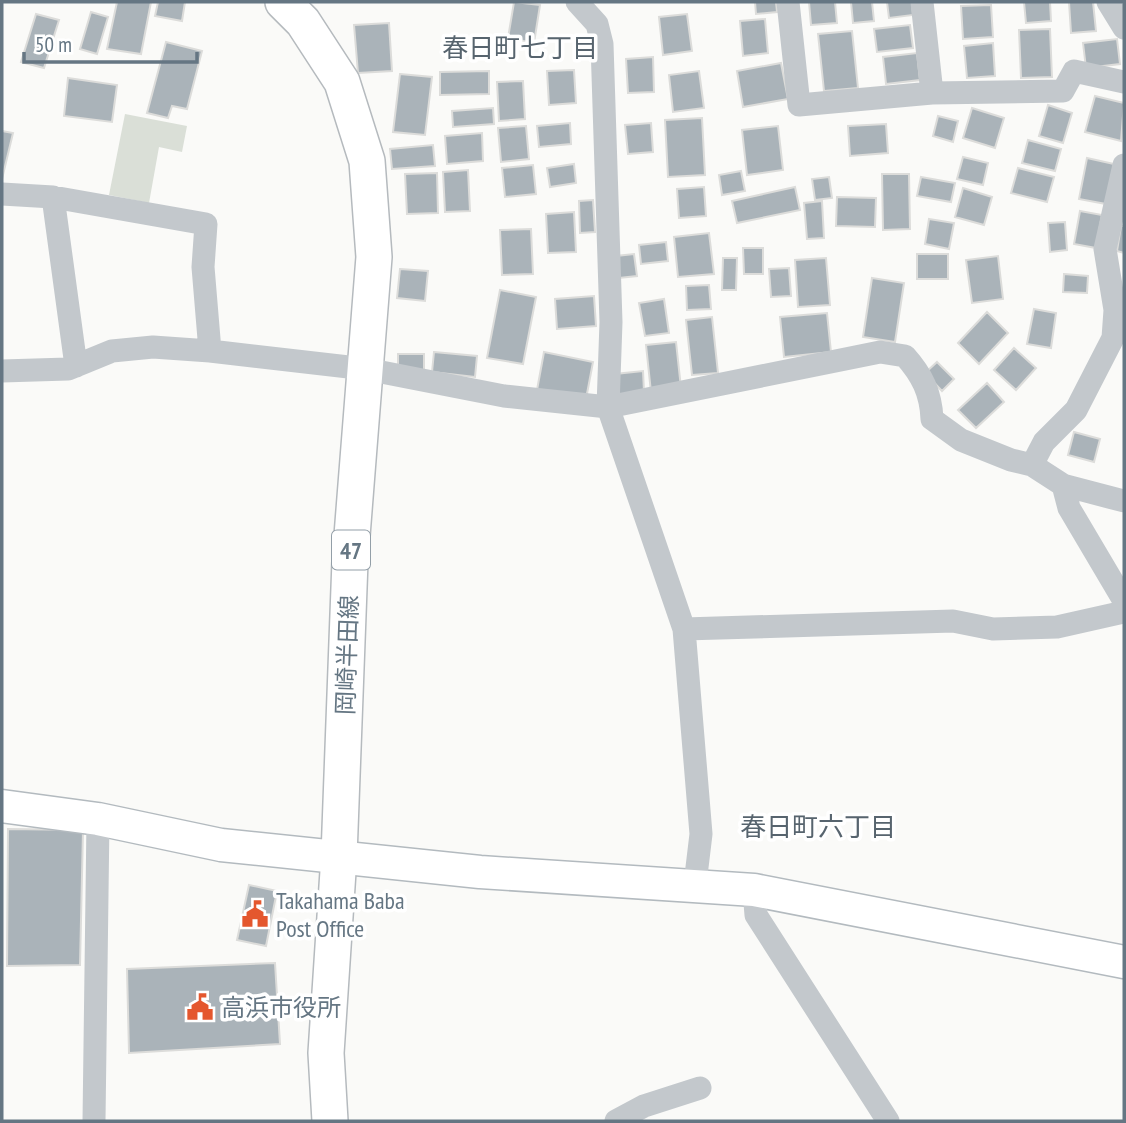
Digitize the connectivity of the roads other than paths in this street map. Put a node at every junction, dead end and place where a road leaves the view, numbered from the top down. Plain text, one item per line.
1 (283, 2) edge
2 (577, 2) edge
3 (788, 2) edge
4 (922, 2) edge
5 (1108, 2) edge
6 (1124, 28) edge
7 (1124, 82) edge
8 (932, 93) junction
9 (1124, 165) edge
10 (2, 194) edge
11 (52, 197) junction
12 (1120, 307) edge
13 (210, 351) junction
14 (76, 366) junction
15 (366, 369) junction
16 (2, 371) edge
17 (608, 407) junction
18 (1032, 465) junction
19 (1063, 485) junction
20 (1124, 501) edge
21 (1124, 601) edge
22 (1124, 612) edge
23 (684, 629) junction
24 (2, 806) edge
25 (98, 819) junction
26 (340, 856) junction
27 (695, 884) junction
28 (754, 890) junction
29 (1124, 962) edge
30 (700, 1088) dead end
31 (94, 1121) edge
32 (330, 1121) edge
33 (616, 1121) edge
34 (888, 1121) edge

1 - 15 main road, 岡崎半田線 / 47
2 - 17 street
3 - 8 street
4 - 8 street
5 - 6 street
7 - 8 street
9 - 12 street
10 - 11 street
11 - 13 street
11 - 14 street
12 - 18 street
13 - 14 street
13 - 15 street
14 - 16 street
15 - 17 street
15 - 26 main road, 岡崎半田線 / 47
17 - 18 street
17 - 23 street
18 - 19 street
19 - 20 street
19 - 21 street
22 - 23 street
23 - 27 street
24 - 25 street
25 - 26 street
25 - 31 street
26 - 27 street
26 - 32 main road, 岡崎半田線 / 47
27 - 28 street
28 - 29 street
28 - 34 street
30 - 33 street

